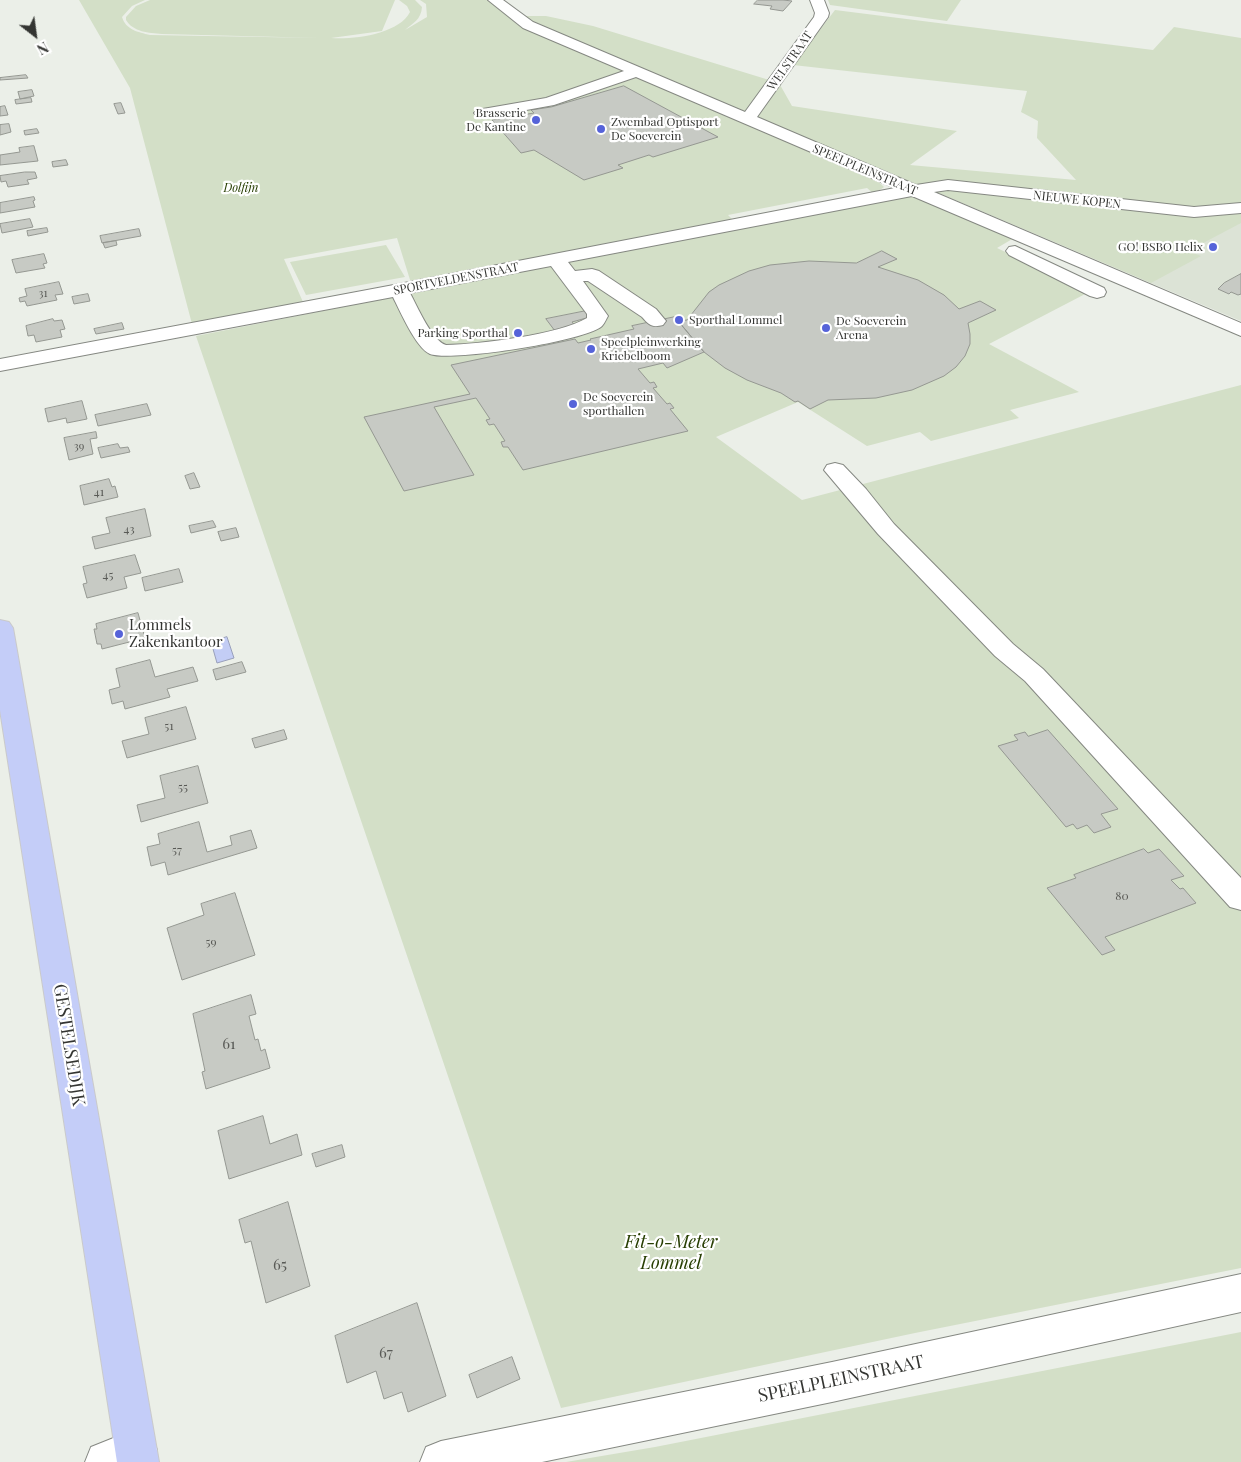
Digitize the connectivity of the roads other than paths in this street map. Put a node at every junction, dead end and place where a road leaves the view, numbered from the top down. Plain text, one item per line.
1 (495, 0) edge
2 (817, 0) edge
3 (636, 71) junction
4 (482, 113) dead end
5 (746, 118) junction
6 (912, 190) junction
7 (877, 196) junction
8 (1241, 208) edge
9 (556, 259) junction
10 (569, 277) junction
11 (399, 290) junction
12 (1097, 292) dead end
13 (656, 321) dead end
14 (1241, 330) edge
15 (436, 349) junction
16 (419, 362) dead end
17 (0, 365) edge
18 (835, 470) dead end
19 (0, 628) edge
20 (1241, 898) edge
21 (1241, 1293) edge
22 (127, 1458) edge
23 (441, 1462) edge

1 - 3 street, SPEELPLEINSTRAAT
2 - 5 street, WELSTRAAT
3 - 4 street
3 - 5 street, SPEELPLEINSTRAAT
5 - 6 street, SPEELPLEINSTRAAT
6 - 7 street, SPORTVELDENSTRAAT
6 - 8 street, NIEUWE KOPEN
6 - 14 street, SPEELPLEINSTRAAT
7 - 9 street, SPORTVELDENSTRAAT
7 - 12 street
9 - 10 street
9 - 11 street, SPORTVELDENSTRAAT
10 - 13 street
10 - 15 street
11 - 15 street
11 - 17 street, SPORTVELDENSTRAAT
15 - 16 street
18 - 20 street
19 - 22 main road, GESTELSEDIJK
21 - 23 street, SPEELPLEINSTRAAT

